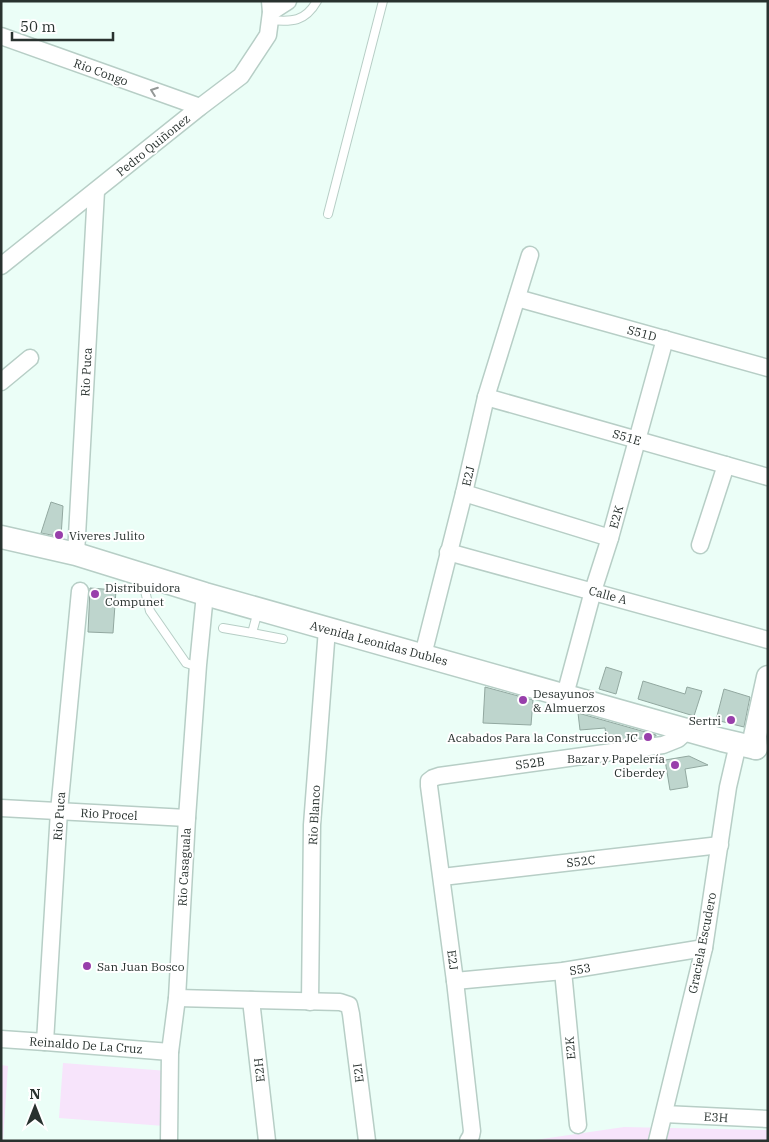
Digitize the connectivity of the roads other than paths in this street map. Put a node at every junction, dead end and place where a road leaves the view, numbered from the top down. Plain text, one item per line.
1 (288, 1) edge
2 (317, 1) edge
3 (383, 1) edge
4 (271, 11) edge
5 (1, 36) edge
6 (200, 107) junction
7 (96, 191) junction
8 (328, 214) dead end
9 (530, 255) dead end
10 (1, 266) edge
11 (517, 298) junction
12 (665, 339) junction
13 (30, 358) dead end
14 (768, 368) edge
15 (1, 382) edge
16 (486, 398) junction
17 (637, 440) junction
18 (726, 465) junction
19 (768, 477) edge
20 (464, 493) junction
21 (1, 537) edge
22 (610, 538) junction
23 (700, 545) dead end
24 (448, 552) junction
25 (76, 554) junction
26 (146, 576) junction
27 (80, 591) dead end
28 (593, 591) junction
29 (205, 594) junction
30 (258, 609) junction
31 (223, 628) dead end
32 (327, 629) junction
33 (252, 633) junction
34 (283, 639) dead end
35 (768, 640) edge
36 (423, 655) junction
37 (198, 665) junction
38 (768, 677) edge
39 (565, 695) junction
40 (688, 730) junction
41 (754, 745) edge
42 (429, 781) joint
43 (1, 808) edge
44 (59, 812) junction
45 (187, 818) junction
46 (720, 845) junction
47 (442, 877) junction
48 (704, 948) junction
49 (563, 971) junction
50 (455, 981) junction
51 (177, 998) junction
52 (251, 1000) junction
53 (310, 1002) junction
54 (1, 1039) edge
55 (45, 1042) junction
56 (170, 1052) junction
57 (664, 1114) junction
58 (768, 1119) edge
59 (578, 1126) dead end
60 (469, 1140) edge
61 (169, 1141) edge
62 (267, 1141) edge
63 (366, 1141) edge
64 (657, 1141) edge

1 - 4 street
2 - 4 lane
3 - 8 lane
4 - 6 street, Pedro Quiñonez
6 -> 5 street, Rio Congo
6 - 7 street, Pedro Quiñonez
7 - 10 street, Pedro Quiñonez
7 - 25 street, Rio Puca
9 - 11 street, E2J
11 - 12 street, S51D
11 - 16 street, E2J
12 - 14 street, S51D
12 - 17 street, E2K
13 - 15 street
16 - 17 street, S51E
16 - 20 street, E2J
17 - 18 street, S51E
17 - 22 street, E2K
18 - 19 street, S51E
18 - 23 street
20 - 22 street
20 - 24 street, E2J
21 - 25 main road, Avenida Leonidas Dubles
22 - 28 street, E2K
24 - 28 street, Calle A
24 - 36 street, E2J
25 - 26 main road, Avenida Leonidas Dubles
26 - 29 main road, Avenida Leonidas Dubles
26 - 37 lane
27 - 44 street, Rio Puca
28 - 35 street, Calle A
28 - 39 street, E2K
29 - 30 main road, Avenida Leonidas Dubles
29 - 37 street, Rio Casaguala
30 - 32 main road, Avenida Leonidas Dubles
30 - 33 lane
31 - 33 lane
32 - 36 main road, Avenida Leonidas Dubles
32 - 53 street, Rio Blanco
33 - 34 lane
36 - 39 main road, Avenida Leonidas Dubles
37 - 45 street, Rio Casaguala
38 - 41 main road
39 - 40 main road, Avenida Leonidas Dubles
40 - 41 main road, Avenida Leonidas Dubles
40 - 42 street, S52B
41 - 46 street, Graciela Escudero
42 - 47 street, E2J
43 - 44 street, Rio Procel
44 - 45 street, Rio Procel
44 - 55 street, Rio Puca
45 - 51 street, Rio Casaguala
46 - 47 street, S52C
46 - 48 street, Graciela Escudero
47 - 50 street, E2J
48 - 49 street, S53
48 - 57 street, Graciela Escudero
49 - 50 street, S53
49 - 59 street, E2K
50 - 60 street, E2J
51 - 52 street
51 - 56 street, Rio Casaguala
52 - 53 street
52 - 62 street, E2H
53 - 63 street, E2I
54 - 55 street, Reinaldo De La Cruz
55 - 56 street, Reinaldo De La Cruz
56 - 61 street, Rio Casaguala
57 - 58 street, E3H
57 - 64 street, Graciela Escudero

